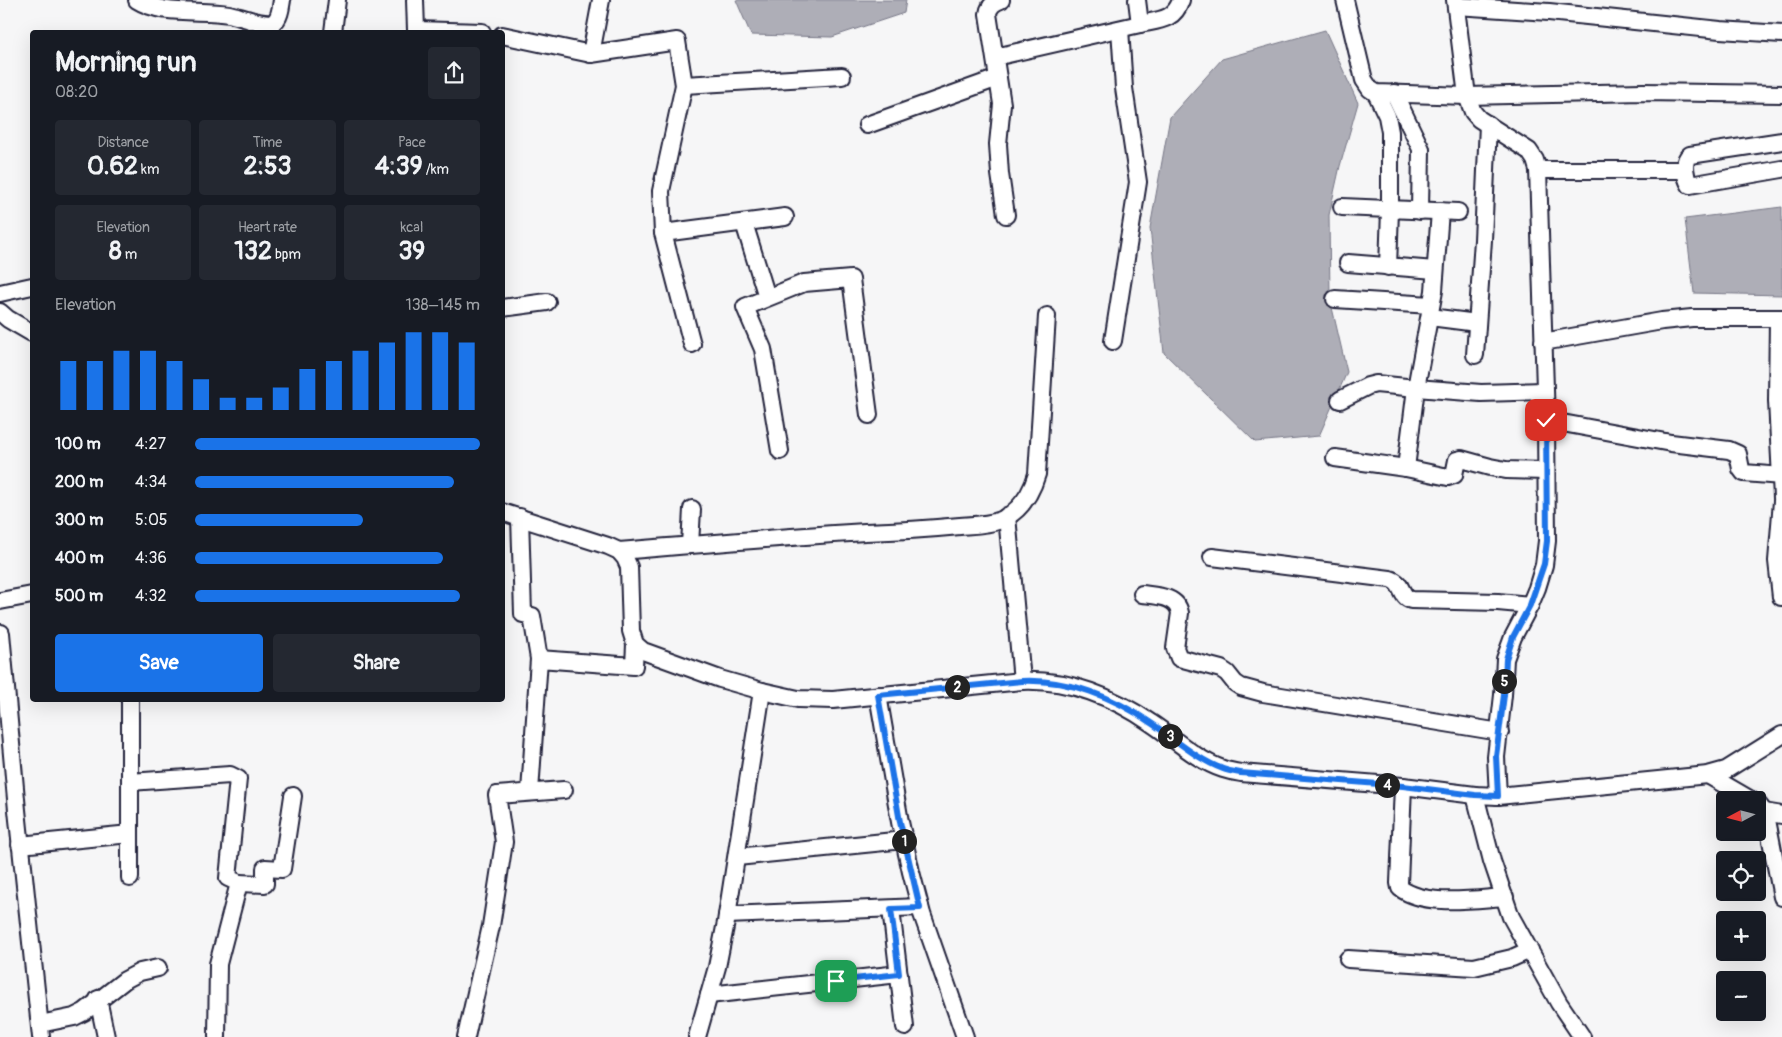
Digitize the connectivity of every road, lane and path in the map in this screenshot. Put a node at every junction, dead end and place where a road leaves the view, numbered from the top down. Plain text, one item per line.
1 (138, 0) edge
2 (282, 0) edge
3 (337, 0) edge
4 (415, 0) edge
5 (601, 0) edge
6 (1001, 0) edge
7 (1138, 0) edge
8 (1182, 0) edge
9 (1345, 0) edge
10 (1456, 3) edge
11 (1140, 24) junction
12 (1120, 29) junction
13 (333, 30) edge
14 (416, 30) edge
15 (1782, 34) edge
16 (505, 36) edge
17 (591, 54) junction
18 (995, 57) junction
19 (842, 76) dead end
20 (998, 78) junction
21 (684, 85) junction
22 (1376, 93) junction
23 (1394, 94) junction
24 (1782, 94) edge
25 (1467, 96) junction
26 (867, 124) dead end
27 (1488, 124) junction
28 (1782, 141) edge
29 (1782, 169) edge
30 (1538, 170) junction
31 (1685, 170) junction
32 (1342, 207) dead end
33 (1390, 210) junction
34 (1420, 211) junction
35 (1440, 211) junction
36 (1458, 212) dead end
37 (1006, 215) dead end
38 (785, 217) dead end
39 (744, 223) junction
40 (662, 233) junction
41 (1348, 263) dead end
42 (1388, 267) junction
43 (1435, 270) junction
44 (30, 286) edge
45 (0, 293) edge
46 (767, 297) junction
47 (1335, 299) dead end
48 (547, 302) dead end
49 (505, 308) edge
50 (1430, 311) junction
51 (0, 312) edge
52 (1047, 316) dead end
53 (1780, 318) edge
54 (1477, 324) junction
55 (30, 332) edge
56 (1113, 340) dead end
57 (1543, 342) junction
58 (692, 344) dead end
59 (1475, 355) dead end
60 (1416, 388) junction
61 (1544, 392) junction
62 (1340, 400) dead end
63 (869, 415) dead end
64 (1546, 420) junction
65 (1780, 441) edge
66 (780, 451) dead end
67 (1335, 458) dead end
68 (1406, 468) junction
69 (1546, 472) junction
70 (1781, 476) edge
71 (1782, 499) edge
72 (692, 509) dead end
73 (505, 513) edge
74 (1007, 516) junction
75 (520, 517) junction
76 (1781, 529) edge
77 (690, 545) junction
78 (619, 551) junction
79 (1212, 557) dead end
80 (1142, 594) dead end
81 (30, 595) edge
82 (1781, 597) edge
83 (0, 601) edge
84 (1530, 605) junction
85 (1, 633) edge
86 (635, 644) junction
87 (539, 659) junction
88 (1022, 681) junction
89 (762, 691) junction
90 (878, 695) junction
91 (130, 702) edge
92 (1500, 732) junction
93 (1782, 735) edge
94 (1708, 775) junction
95 (130, 782) junction
96 (1403, 786) junction
97 (564, 790) dead end
98 (1736, 791) edge
99 (530, 792) junction
100 (1475, 795) junction
101 (293, 796) dead end
102 (1498, 796) junction
103 (1766, 810) edge
104 (1782, 815) edge
105 (1766, 818) edge
106 (130, 834) junction
107 (904, 840) junction
108 (20, 845) junction
109 (737, 857) junction
110 (130, 878) dead end
111 (238, 883) junction
112 (1505, 897) junction
113 (1782, 897) edge
114 (920, 908) junction
115 (891, 909) junction
116 (727, 915) junction
117 (1530, 950) junction
118 (1348, 960) dead end
119 (158, 968) dead end
120 (899, 974) junction
121 (709, 995) junction
122 (98, 999) junction
123 (906, 1027) dead end
124 (41, 1031) edge
125 (106, 1037) edge
126 (217, 1037) edge
127 (466, 1037) edge
128 (697, 1037) edge
129 (965, 1037) edge
130 (1582, 1037) edge

1 - 2 street
3 - 13 street
4 - 14 street
5 - 17 street
6 - 18 street
7 - 11 street
8 - 11 street
9 - 22 street
10 - 15 street
10 - 25 street
11 - 12 street
12 - 18 street
12 - 56 street
16 - 17 street
17 - 21 street
18 - 20 street
19 - 21 street
20 - 26 street
20 - 37 street
21 - 40 street
22 - 23 street
22 - 33 street
23 - 25 street
23 - 34 street
24 - 25 street
25 - 27 street
27 - 30 street
27 - 54 street
28 - 31 street
29 - 31 street
30 - 31 street
30 - 57 street
32 - 33 street
33 - 34 street
33 - 42 street
34 - 35 street
35 - 36 street
35 - 43 street
38 - 39 street
39 - 40 street
39 - 46 street
40 - 58 street
41 - 42 street
42 - 43 street
43 - 50 street
44 - 45 street
46 - 63 street
46 - 66 street
47 - 50 street
48 - 49 street
50 - 54 street
50 - 60 street
51 - 55 street
52 - 74 street
53 - 57 street
53 - 65 street
54 - 59 street
57 - 61 street
60 - 61 street
60 - 62 street
60 - 68 street
61 - 64 street
64 - 69 street
64 - 70 street
65 - 70 street
67 - 68 street
68 - 69 street
69 - 84 street
70 - 71 street
71 - 76 street
72 - 77 street
73 - 75 street
74 - 77 street
74 - 88 street
75 - 78 street
75 - 87 street
76 - 82 street
77 - 78 street
78 - 86 street
79 - 84 street
80 - 92 street
81 - 83 street
84 - 92 street
85 - 108 street
86 - 87 street
86 - 89 street
87 - 99 street
88 - 90 street
88 - 96 street
89 - 90 street
89 - 109 street
90 - 107 street
91 - 95 street
92 - 102 street
93 - 94 street
94 - 98 street
94 - 102 street
95 - 106 street
95 - 111 street
96 - 100 street
96 - 112 street
97 - 99 street
99 - 127 street
100 - 102 street
100 - 112 street
101 - 111 street
103 - 104 street
105 - 113 street
106 - 108 street
106 - 110 street
107 - 109 street
107 - 114 street
108 - 124 street
109 - 116 street
111 - 126 street
112 - 117 street
114 - 115 street
114 - 129 street
115 - 116 street
115 - 120 street
116 - 121 street
117 - 118 street
117 - 130 street
119 - 122 street
120 - 121 street
120 - 123 street
121 - 128 street
122 - 124 street
122 - 125 street

